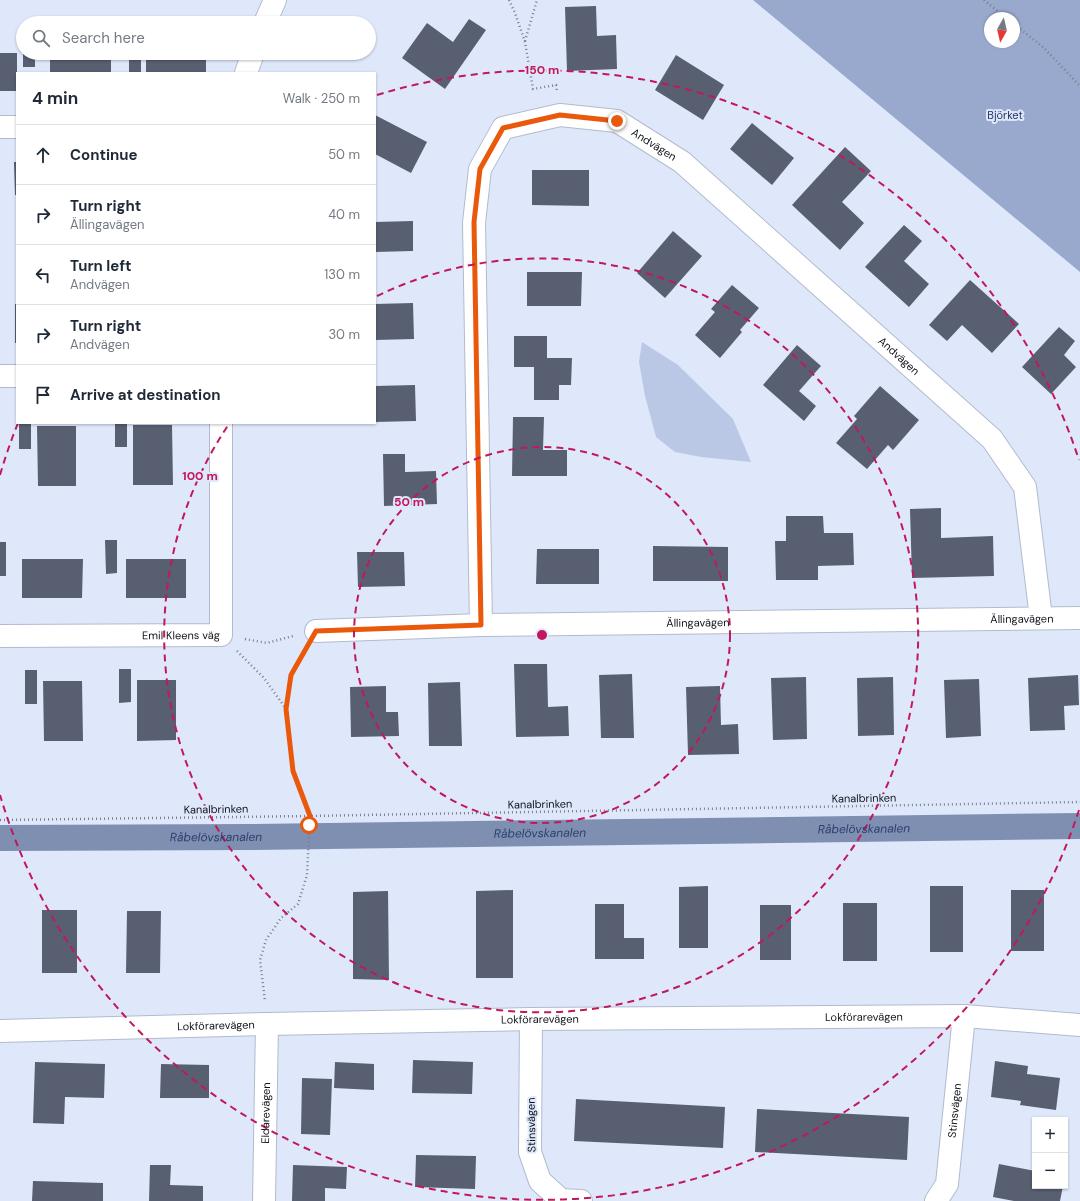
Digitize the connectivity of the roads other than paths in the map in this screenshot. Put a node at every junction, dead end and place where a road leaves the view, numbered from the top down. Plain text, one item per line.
1 (275, 0) edge
2 (268, 16) edge
3 (251, 60) edge
4 (246, 72) edge
5 (0, 127) edge
6 (16, 127) edge
7 (0, 376) edge
8 (16, 376) edge
9 (220, 424) edge
10 (1041, 618) junction
11 (1080, 618) edge
12 (481, 625) junction
13 (316, 631) road end
14 (0, 636) edge
15 (964, 1016) junction
16 (532, 1019) junction
17 (267, 1024) junction
18 (1080, 1025) edge
19 (0, 1031) edge
20 (264, 1201) edge
21 (581, 1201) edge
22 (936, 1201) edge

1 - 2 street
3 - 4 street
5 - 6 street
7 - 8 street
9 - 14 street, Emil Kleens väg
10 - 11 street, Ällingavägen
10 - 12 street, Ällingavägen
10 - 12 street, Andvägen
12 - 13 street, Ällingavägen
15 - 16 street, Lokförarevägen
15 - 18 street, Lokförarevägen
15 - 22 street, Stinsvägen
16 - 17 street, Lokförarevägen
16 - 21 street, Stinsvägen
17 - 19 street, Lokförarevägen
17 - 20 street, Eldarevägen

